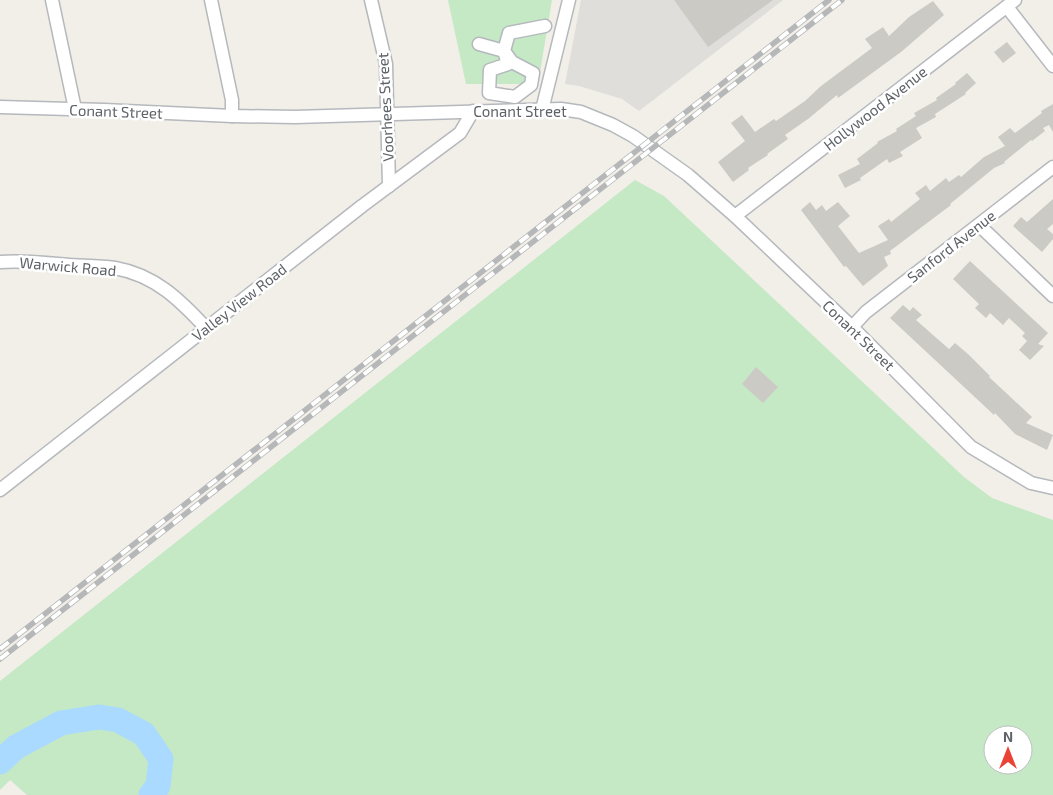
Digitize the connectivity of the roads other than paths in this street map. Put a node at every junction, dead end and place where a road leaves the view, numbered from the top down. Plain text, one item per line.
1 (52, 0) edge
2 (211, 0) edge
3 (372, 0) edge
4 (569, 0) edge
5 (1011, 4) edge
6 (544, 26) dead end
7 (479, 44) dead end
8 (1053, 66) edge
9 (0, 107) edge
10 (75, 109) junction
11 (542, 110) junction
12 (473, 111) junction
13 (387, 114) junction
14 (232, 116) junction
15 (1053, 167) edge
16 (389, 186) junction
17 (735, 216) junction
18 (979, 225) junction
19 (0, 262) edge
20 (1053, 296) edge
21 (852, 326) junction
22 (206, 328) junction
23 (1053, 488) edge
24 (0, 490) edge

1 - 10 street
2 - 14 street
3 - 13 street, Voorhees Street
4 - 11 street
5 - 8 street
5 - 17 street, Hollywood Avenue
6 - 7 street
9 - 10 street, Conant Street
10 - 14 street, Conant Street
11 - 12 street, Conant Street
11 - 17 street, Conant Street
12 - 13 street, Conant Street
12 - 16 street, Valley View Road
13 - 14 street, Conant Street
13 - 16 street, Voorhees Street
15 - 18 street, Sanford Avenue
16 - 22 street, Valley View Road
17 - 21 street, Conant Street
18 - 20 street
18 - 21 street, Sanford Avenue
19 - 22 street, Warwick Road
21 - 23 street, Conant Street
22 - 24 street, Valley View Road

